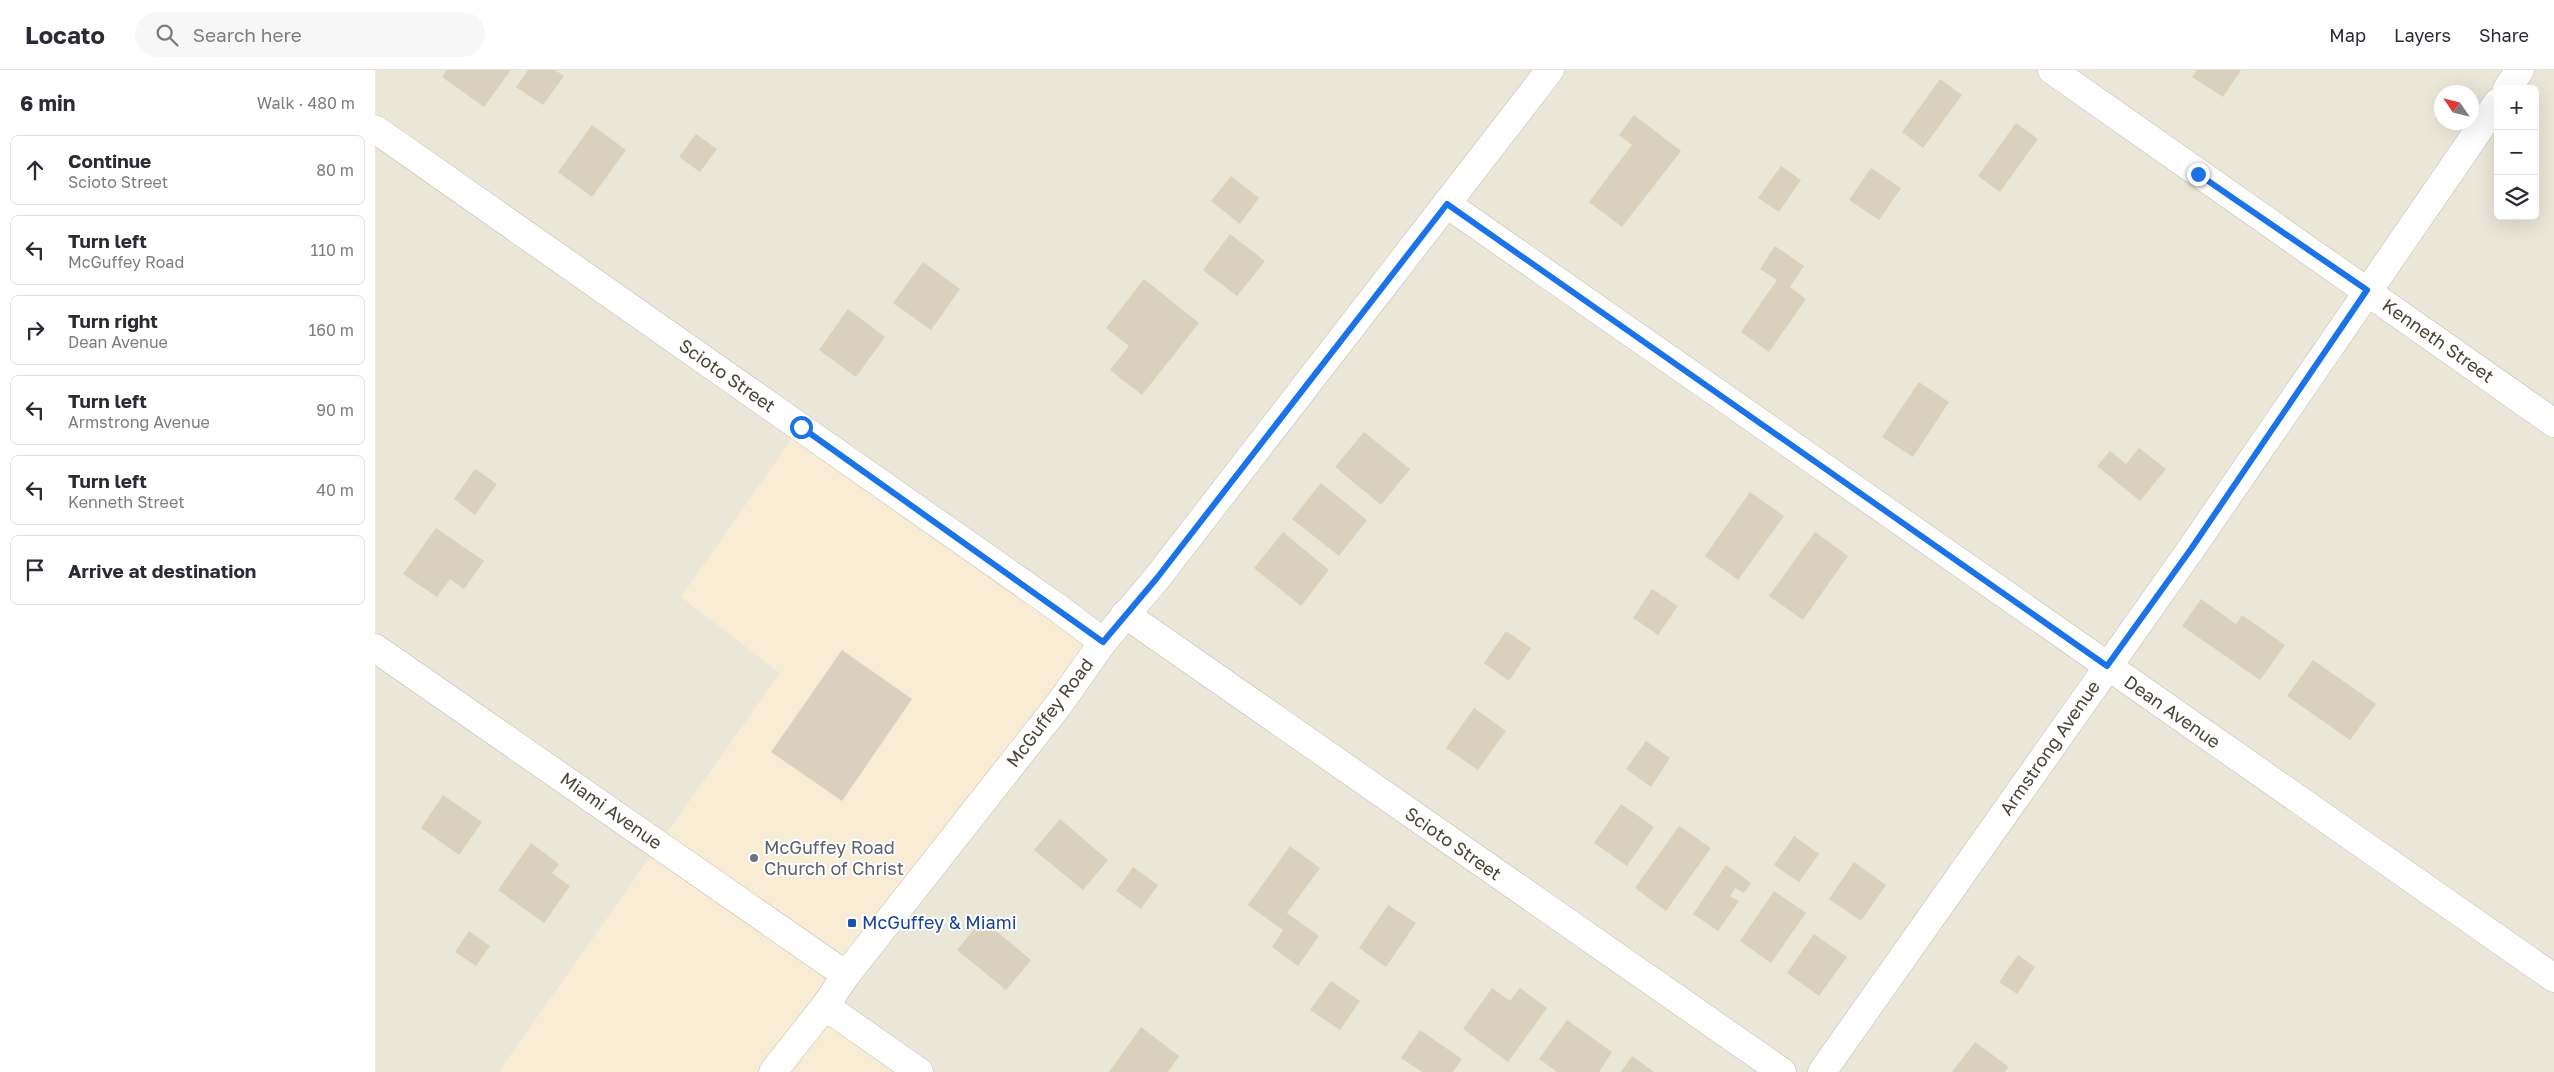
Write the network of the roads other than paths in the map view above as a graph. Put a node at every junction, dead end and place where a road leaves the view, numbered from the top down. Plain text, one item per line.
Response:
1 (1550, 70) edge
2 (2052, 70) edge
3 (2520, 70) edge
4 (2510, 85) edge
5 (2494, 108) edge
6 (375, 129) edge
7 (1447, 204) junction
8 (2367, 290) junction
9 (2554, 422) edge
10 (1125, 614) junction
11 (1103, 642) junction
12 (375, 648) edge
13 (2107, 666) junction
14 (846, 975) junction
15 (2554, 978) edge
16 (825, 1006) junction
17 (773, 1072) edge
18 (919, 1072) edge
19 (1782, 1072) edge
20 (1822, 1072) edge

1 - 7 street, McGuffey Road
2 - 8 street, Kenneth Street
3 - 4 street
5 - 8 street, Armstrong Avenue
6 - 11 street, Scioto Street
7 - 10 street, McGuffey Road
7 - 13 street, Dean Avenue
8 - 9 street, Kenneth Street
8 - 13 street, Armstrong Avenue
10 - 11 street, McGuffey Road
10 - 19 street, Scioto Street
11 - 14 street, McGuffey Road
12 - 14 street, Miami Avenue
13 - 15 street, Dean Avenue
13 - 20 street, Armstrong Avenue
14 - 16 street, McGuffey Road
16 - 17 street, McGuffey Road
16 - 18 street

